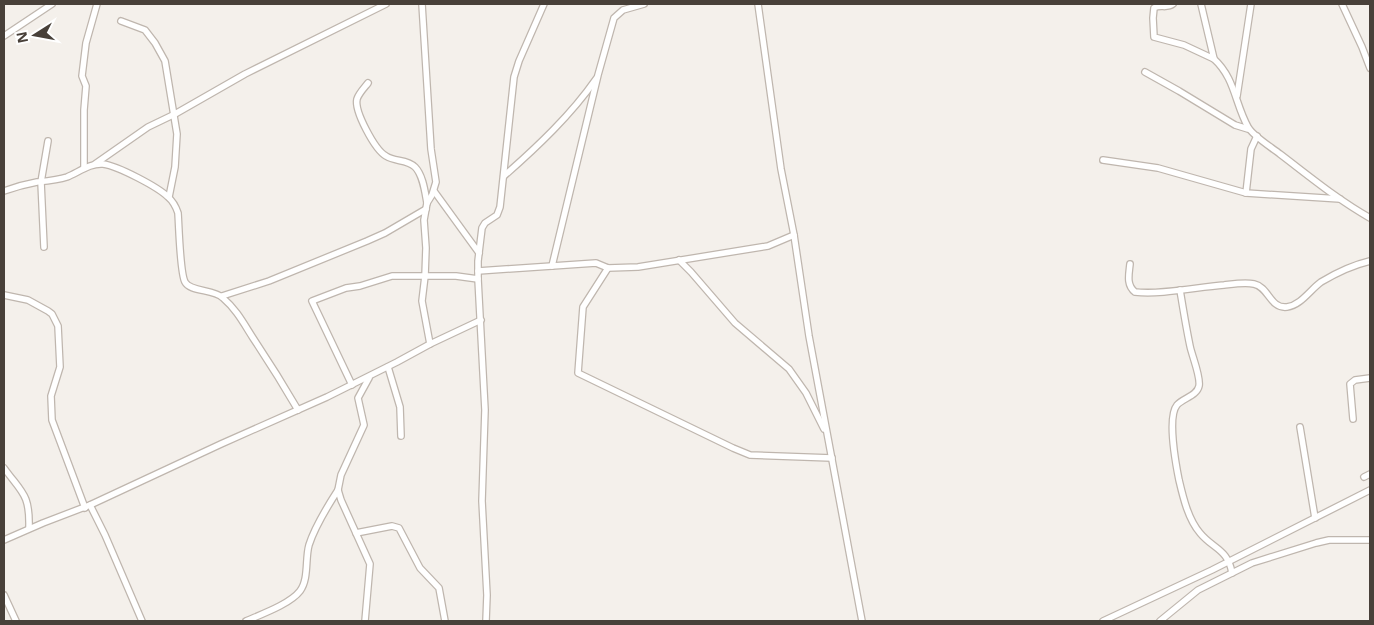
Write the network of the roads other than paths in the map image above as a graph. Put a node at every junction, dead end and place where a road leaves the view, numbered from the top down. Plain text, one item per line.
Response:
1 (52, 4) edge
2 (97, 4) edge
3 (386, 4) edge
4 (422, 4) edge
5 (544, 4) edge
6 (644, 4) edge
7 (757, 4) edge
8 (1173, 4) edge
9 (1201, 4) edge
10 (1252, 4) edge
11 (1342, 4) edge
12 (121, 21) dead end
13 (4, 36) edge
14 (1214, 59) junction
15 (1370, 68) edge
16 (1145, 72) dead end
17 (598, 75) junction
18 (368, 83) dead end
19 (1237, 96) junction
20 (175, 114) junction
21 (1248, 129) junction
22 (1258, 136) junction
23 (48, 141) dead end
24 (1102, 160) dead end
25 (93, 165) junction
26 (84, 168) junction
27 (504, 176) junction
28 (41, 182) junction
29 (4, 191) edge
30 (434, 191) junction
31 (1246, 193) junction
32 (169, 198) junction
33 (1340, 199) junction
34 (427, 206) junction
35 (1370, 218) edge
36 (794, 235) junction
37 (44, 247) dead end
38 (479, 253) junction
39 (679, 260) junction
40 (1370, 261) edge
41 (1130, 264) dead end
42 (552, 266) junction
43 (608, 268) junction
44 (478, 271) junction
45 (425, 276) junction
46 (478, 279) junction
47 (1180, 290) junction
48 (4, 295) edge
49 (222, 296) junction
50 (481, 320) junction
51 (430, 344) junction
52 (388, 367) junction
53 (370, 376) junction
54 (1370, 378) edge
55 (352, 385) junction
56 (298, 410) junction
57 (1353, 419) dead end
58 (1300, 427) dead end
59 (401, 436) dead end
60 (828, 437) junction
61 (832, 458) junction
62 (4, 468) edge
63 (338, 490) junction
64 (1370, 490) edge
65 (88, 507) junction
66 (1315, 518) junction
67 (29, 528) junction
68 (356, 533) junction
69 (4, 540) edge
70 (1370, 540) edge
71 (1229, 562) junction
72 (1232, 573) junction
73 (4, 595) edge
74 (16, 621) edge
75 (142, 621) edge
76 (249, 621) edge
77 (365, 621) edge
78 (445, 621) edge
79 (486, 621) edge
80 (862, 621) edge
81 (1104, 621) edge
82 (1160, 621) edge

1 - 13 street
2 - 26 street
3 - 20 street
4 - 30 street
5 - 27 street
6 - 17 street
7 - 36 street
8 - 14 street
9 - 14 street
10 - 19 street
11 - 15 street
12 - 20 street
14 - 19 street
16 - 21 street
17 - 27 street
17 - 42 street
18 - 34 street
19 - 21 street
20 - 25 street
20 - 32 street
21 - 22 street
22 - 31 street
22 - 33 street
23 - 28 street
24 - 31 street
25 - 26 street
25 - 32 street
26 - 28 street
27 - 38 street
28 - 29 street
28 - 37 street
30 - 34 street
30 - 38 street
31 - 33 street
32 - 49 street
33 - 35 street
34 - 45 street
34 - 49 street
36 - 39 street
36 - 60 street
38 - 44 street
39 - 43 street
39 - 60 street
40 - 47 street
41 - 47 street
42 - 43 street
42 - 44 street
43 - 61 street
44 - 46 street
45 - 46 street
45 - 51 street
45 - 55 street
46 - 50 street
47 - 71 street
48 - 65 street
49 - 56 street
50 - 51 street
50 - 79 street
51 - 52 street
52 - 53 street
52 - 59 street
53 - 55 street
53 - 63 street
54 - 57 street
55 - 56 street
56 - 65 street
58 - 66 street
60 - 61 street
61 - 80 street
62 - 67 street
63 - 68 street
63 - 76 street
64 - 66 street
65 - 67 street
65 - 75 street
66 - 71 street
67 - 69 street
68 - 77 street
68 - 78 street
70 - 72 street
71 - 72 street
71 - 81 street
72 - 82 street
73 - 74 street

